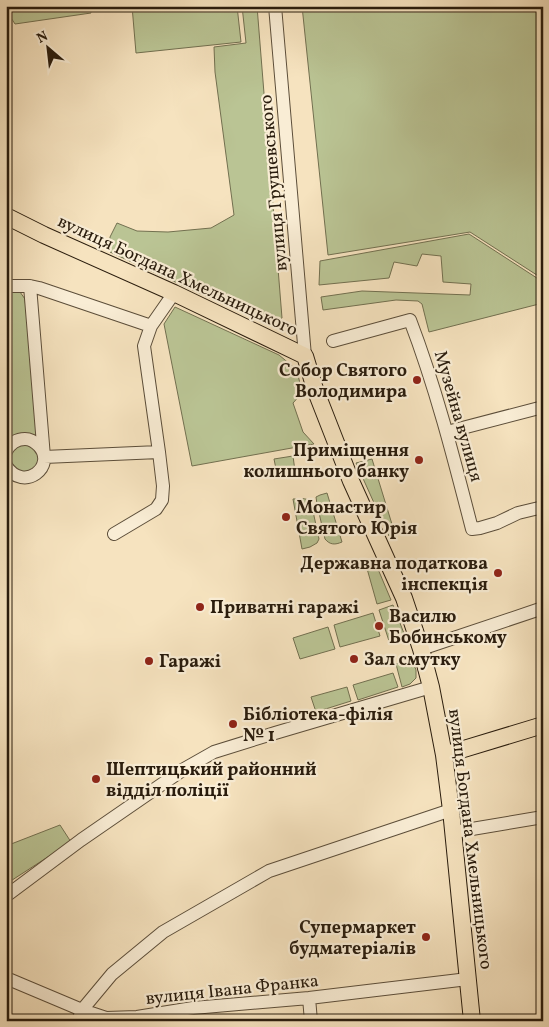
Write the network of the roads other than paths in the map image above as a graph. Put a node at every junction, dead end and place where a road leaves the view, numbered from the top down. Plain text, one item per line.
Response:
1 (275, 6) edge
2 (6, 216) edge
3 (30, 286) junction
4 (6, 288) edge
5 (174, 293) junction
6 (151, 326) junction
7 (332, 341) dead end
8 (305, 356) junction
9 (543, 407) edge
10 (447, 432) junction
11 (6, 451) edge
12 (159, 452) junction
13 (44, 457) junction
14 (6, 466) edge
15 (543, 508) edge
16 (114, 534) dead end
17 (543, 608) edge
18 (421, 649) junction
19 (431, 687) junction
20 (543, 725) edge
21 (444, 755) junction
22 (451, 810) junction
23 (543, 817) edge
24 (454, 832) junction
25 (6, 896) edge
26 (6, 978) edge
27 (468, 979) junction
28 (309, 998) junction
29 (80, 1015) edge
30 (193, 1015) edge
31 (311, 1021) edge
32 (472, 1021) edge

1 - 8 street, вулиця Грушевського
2 - 5 main road, вулиця Богдана Хмельницького
3 - 4 street
3 - 6 street
3 - 13 street
5 - 6 street
5 - 8 main road, вулиця Богдана Хмельницького
6 - 12 street
7 - 10 street, Музейна вулиця
8 - 18 main road, вулиця Богдана Хмельницького
9 - 10 street
10 - 15 street, Музейна вулиця
11 - 13 street
12 - 13 street
12 - 16 street
13 - 14 street
17 - 18 street
18 - 19 main road, вулиця Богдана Хмельницького
19 - 21 main road, вулиця Богдана Хмельницького
19 - 25 street
20 - 21 main road
21 - 22 main road, вулиця Богдана Хмельницького
22 - 24 main road, вулиця Богдана Хмельницького
22 - 29 street
23 - 24 street
24 - 27 main road, вулиця Богдана Хмельницького
26 - 29 street, вулиця Івана Франка
27 - 28 street, вулиця Івана Франка
27 - 32 main road, вулиця Богдана Хмельницького
28 - 30 street, вулиця Івана Франка
28 - 31 street
29 - 30 street, вулиця Івана Франка

